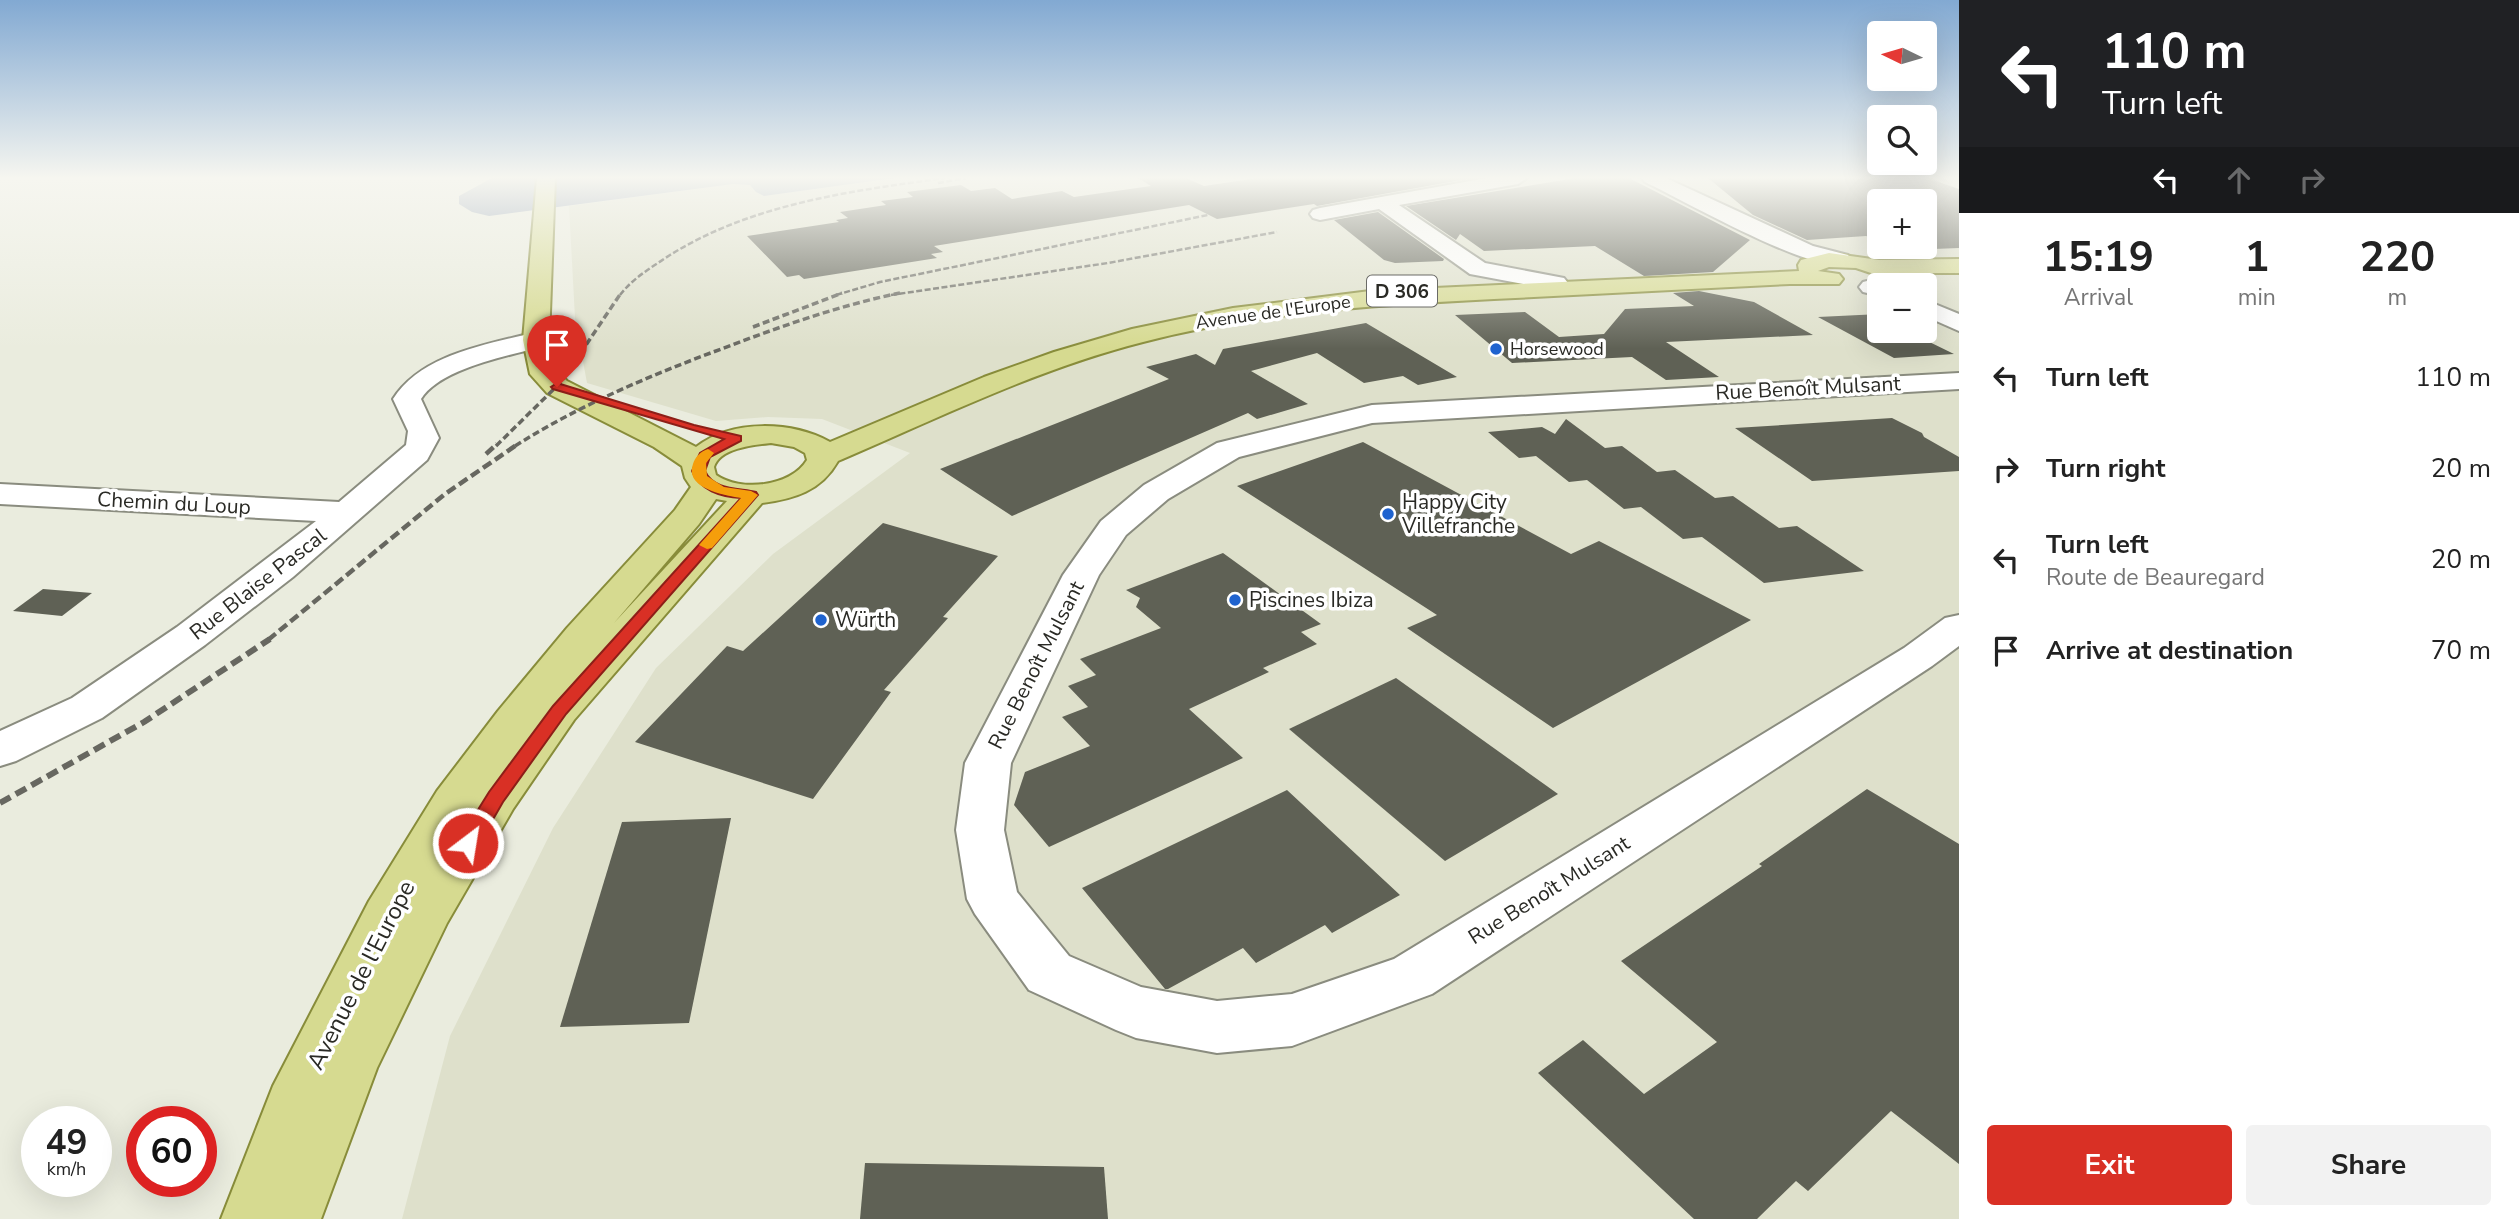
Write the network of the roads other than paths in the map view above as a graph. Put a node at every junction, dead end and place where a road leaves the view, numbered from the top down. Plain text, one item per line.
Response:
1 (542, 235) edge
2 (1429, 235) edge
3 (1762, 235) edge
4 (1819, 264) junction
5 (1959, 266) edge
6 (1959, 272) edge
7 (1928, 273) edge
8 (1937, 275) edge
9 (1867, 278) edge
10 (1556, 283) junction
11 (1937, 313) edge
12 (1959, 323) edge
13 (538, 351) junction
14 (1959, 380) edge
15 (571, 393) junction
16 (737, 438) junction
17 (813, 447) junction
18 (720, 481) junction
19 (0, 494) edge
20 (348, 513) junction
21 (1959, 627) edge
22 (0, 750) edge
23 (254, 1219) edge
24 (288, 1219) edge

1 - 13 main road
2 - 10 street
3 - 4 street
4 - 9 main road
4 - 10 main road, Avenue de l'Europe / D 306
4 - 17 main road, Avenue de l'Europe / D 306
5 - 7 main road
6 - 8 main road
10 - 17 main road, Avenue de l'Europe / D 306
11 - 12 street
13 - 15 main road
13 - 20 street, Rue Blaise Pascal
14 - 21 street, Rue Benoît Mulsant
15 - 16 main road
15 - 18 main road
16 - 17 main road
16 - 18 main road
17 - 18 main road
18 - 23 main road, Avenue de l'Europe
18 - 24 main road, Avenue de l'Europe
19 - 20 street, Chemin du Loup
20 - 22 street, Rue Blaise Pascal

